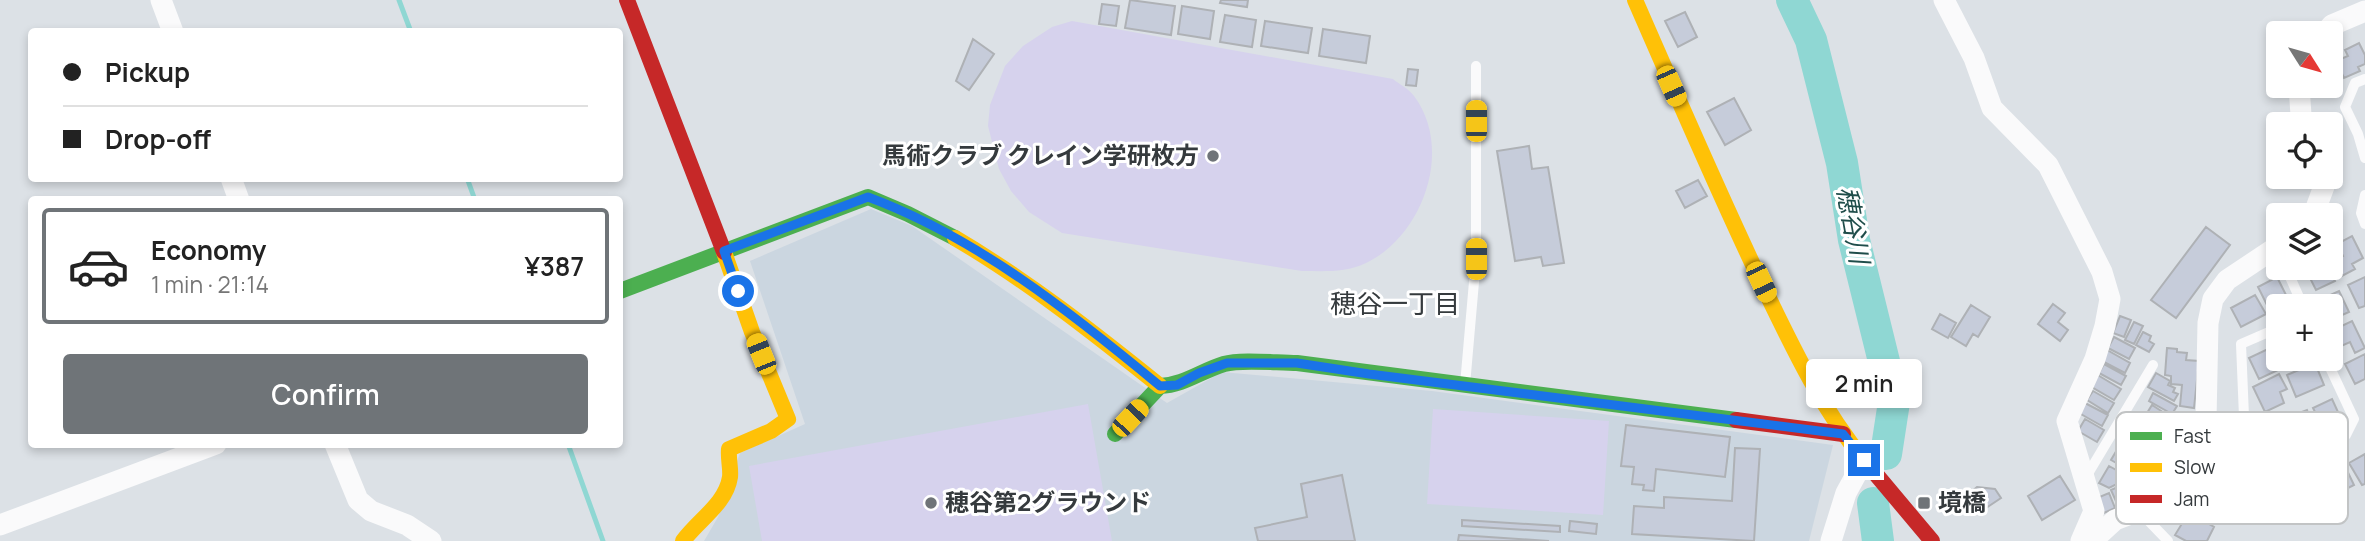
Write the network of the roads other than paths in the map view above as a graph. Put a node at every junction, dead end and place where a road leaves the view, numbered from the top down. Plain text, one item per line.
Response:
1 (161, 0) edge
2 (627, 0) edge
3 (1635, 0) edge
4 (1944, 0) edge
5 (2365, 11) edge
6 (2341, 21) edge
7 (172, 28) edge
8 (1476, 66) dead end
9 (2365, 79) edge
10 (2365, 158) edge
11 (2365, 195) edge
12 (2365, 224) edge
13 (724, 251) junction
14 (2266, 256) edge
15 (623, 290) edge
16 (2266, 333) edge
17 (2153, 365) dead end
18 (2332, 371) edge
19 (1465, 385) junction
20 (1160, 386) junction
21 (2125, 412) edge
22 (2206, 412) edge
23 (2244, 412) edge
24 (2116, 427) edge
25 (2348, 431) edge
26 (1115, 434) dead end
27 (1843, 434) junction
28 (205, 448) edge
29 (337, 448) edge
30 (1864, 460) junction
31 (2084, 480) junction
32 (2116, 520) edge
33 (2152, 524) edge
34 (0, 525) edge
35 (431, 541) edge
36 (683, 541) edge
37 (1831, 541) edge
38 (1932, 541) edge
39 (2081, 541) edge
40 (2092, 541) edge
41 (2168, 541) edge

1 - 7 street
2 - 13 street
3 - 27 street
4 - 31 street
5 - 6 street
8 - 19 lane
9 - 10 lane
11 - 12 lane
13 - 15 street
13 - 20 street
13 - 36 street
14 - 22 street
16 - 23 lane
17 - 21 lane
18 - 25 lane
19 - 20 street
19 - 27 street
20 - 26 street
24 - 31 lane
27 - 30 street
28 - 34 street
29 - 35 street
30 - 37 street
30 - 38 street
31 - 39 street
32 - 40 street
33 - 41 lane

